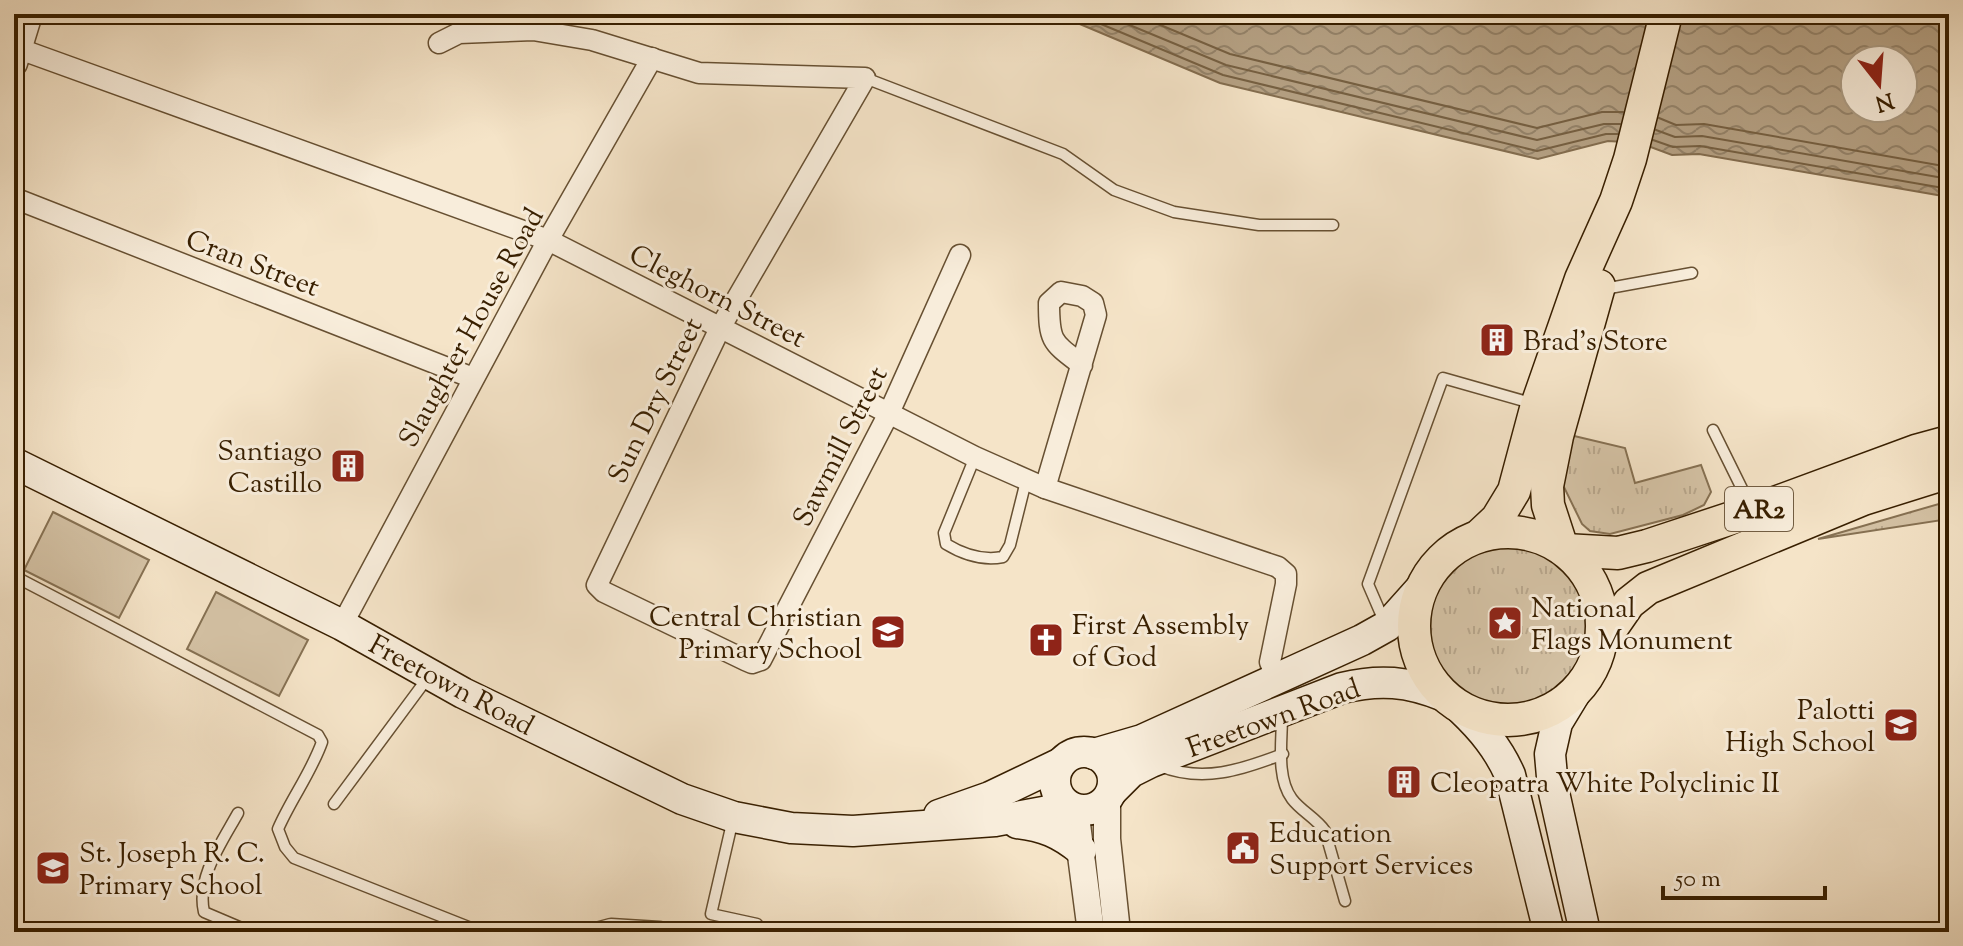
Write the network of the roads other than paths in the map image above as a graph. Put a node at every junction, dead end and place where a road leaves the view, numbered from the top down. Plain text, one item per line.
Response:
1 (29, 14) edge
2 (1666, 14) edge
3 (439, 43) dead end
4 (16, 53) edge
5 (652, 58) junction
6 (865, 78) junction
7 (14, 198) edge
8 (1616, 201) junction
9 (1333, 225) dead end
10 (548, 240) junction
11 (960, 255) dead end
12 (1692, 273) dead end
13 (1598, 290) junction
14 (720, 328) junction
15 (1082, 365) dead end
16 (473, 378) junction
17 (1537, 405) junction
18 (889, 413) junction
19 (1713, 430) dead end
20 (1949, 442) edge
21 (975, 457) junction
22 (14, 463) edge
23 (1949, 472) edge
24 (1036, 484) junction
25 (1753, 511) junction
26 (1479, 536) junction
27 (1563, 549) junction
28 (14, 576) edge
29 (1421, 588) junction
30 (342, 625) junction
31 (1387, 626) junction
32 (1602, 642) junction
33 (761, 660) joint
34 (430, 675) junction
35 (1277, 679) junction
36 (1574, 695) junction
37 (1452, 702) junction
38 (1282, 710) junction
39 (1094, 754) junction
40 (1283, 754) junction
41 (1151, 762) junction
42 (1059, 764) junction
43 (1110, 795) junction
44 (334, 804) dead end
45 (1073, 808) junction
46 (238, 813) dead end
47 (734, 817) junction
48 (995, 821) junction
49 (911, 825) junction
50 (1081, 850) junction
51 (1345, 901) dead end
52 (251, 932) edge
53 (481, 932) edge
54 (600, 932) edge
55 (659, 932) edge
56 (755, 932) edge
57 (1091, 932) edge
58 (1117, 932) edge
59 (1549, 932) edge
60 (1585, 932) edge

1 - 4 street
2 - 8 main road
3 - 5 street
4 - 10 street, Cleghorn Street
5 - 6 street
5 - 10 street, Slaughter House Road
6 - 9 lane
6 - 14 street, Sun Dry Street
7 - 16 street, Cran Street
8 - 13 main road
8 - 17 main road
10 - 14 street, Cleghorn Street
10 - 16 street, Slaughter House Road
11 - 18 street, Sawmill Street
12 - 13 lane
13 - 27 main road
14 - 18 street, Cleghorn Street
14 - 33 street, Sun Dry Street
15 - 24 street
16 - 30 street, Slaughter House Road
17 - 26 main road
17 - 31 lane
18 - 21 street, Cleghorn Street
18 - 33 street, Sawmill Street
19 - 25 lane
20 - 25 main road, AR2
21 - 24 street, Cleghorn Street
21 - 24 lane
22 - 30 main road, Freetown Road
23 - 32 main road, AR2
24 - 35 street, Cleghorn Street
25 - 27 main road, AR2
26 - 27 main road
26 - 29 main road
27 - 32 main road
28 - 53 lane
29 - 31 main road
29 - 37 main road
30 - 34 main road, Freetown Road
31 - 35 main road, Freetown Road
32 - 36 main road
34 - 44 lane
34 - 47 main road, Freetown Road
35 - 39 main road, Freetown Road
36 - 37 main road
36 - 60 main road
37 - 38 main road, Freetown Road
37 - 59 main road
38 - 40 lane
38 - 41 main road, Freetown Road
39 - 42 main road
39 - 43 main road
40 - 41 lane
40 - 51 lane
41 - 43 main road, Freetown Road
42 - 45 main road
42 - 49 main road, Freetown Road
43 - 45 main road
43 - 58 street
45 - 48 main road, Freetown Road
45 - 50 street
46 - 52 lane
47 - 49 main road, Freetown Road
47 - 56 lane
48 - 49 main road, Freetown Road
48 - 50 main road
50 - 57 street
54 - 55 street

